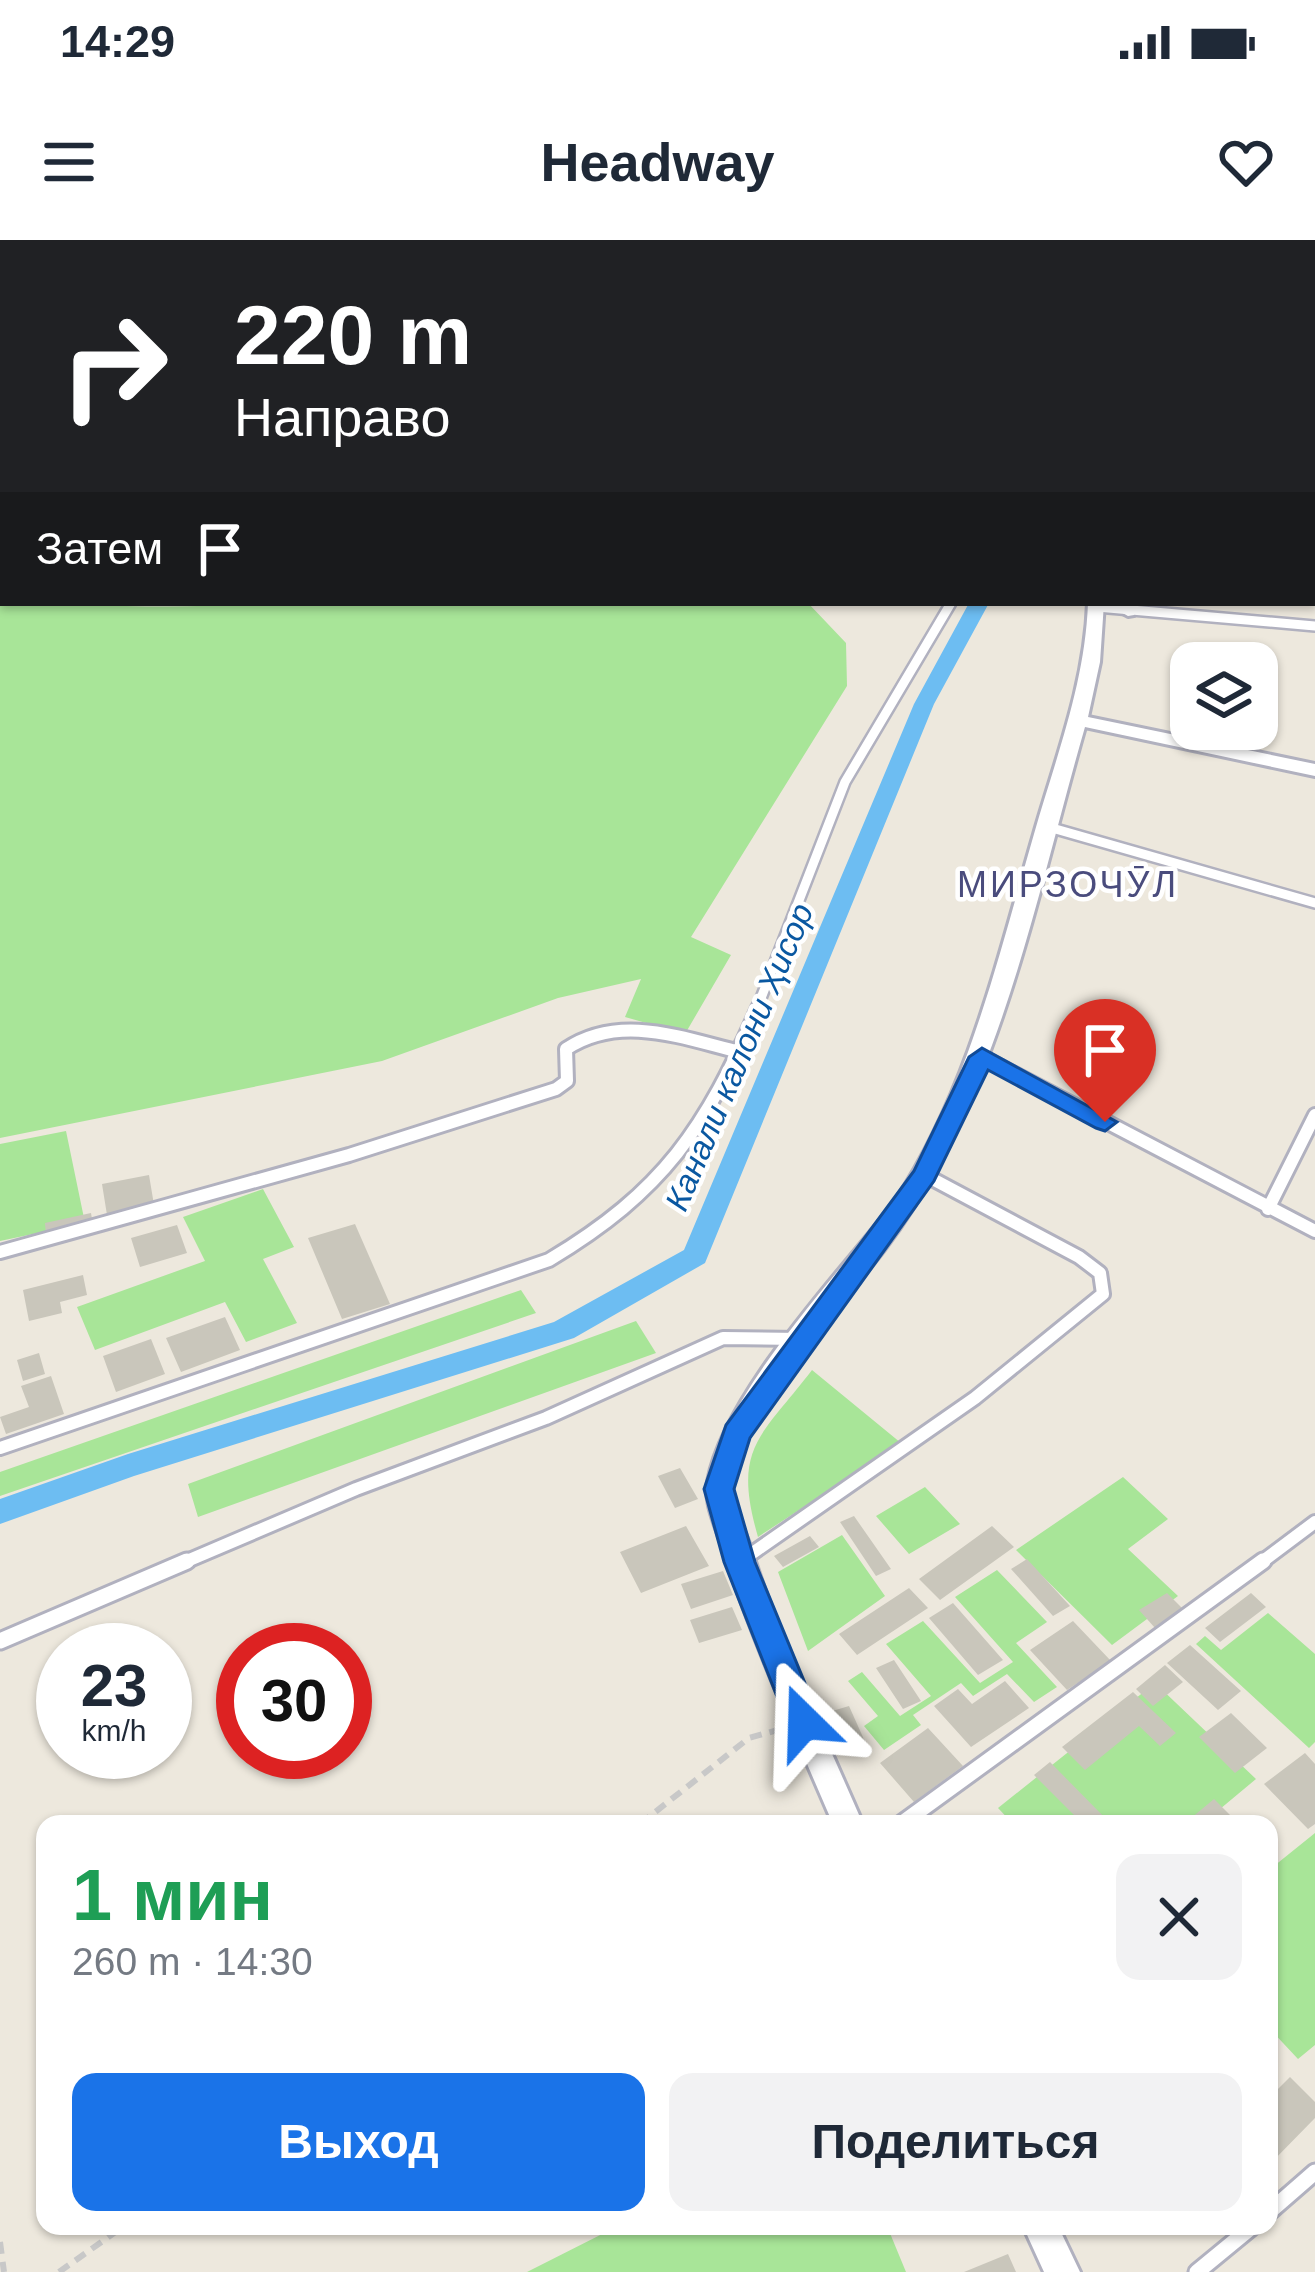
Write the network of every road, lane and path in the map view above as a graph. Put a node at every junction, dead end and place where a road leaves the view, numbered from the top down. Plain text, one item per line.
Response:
1 (949, 606) edge
2 (1097, 606) edge
3 (1130, 607) edge
4 (1315, 626) edge
5 (1081, 721) junction
6 (1315, 770) edge
7 (1046, 826) junction
8 (1315, 903) edge
9 (740, 1052) junction
10 (982, 1057) junction
11 (1315, 1115) edge
12 (925, 1175) junction
13 (1268, 1209) junction
14 (1315, 1231) edge
15 (0, 1252) edge
16 (801, 1339) junction
17 (0, 1448) edge
18 (1315, 1522) edge
19 (740, 1562) junction
20 (0, 1641) edge
21 (804, 1722) junction
22 (651, 1815) edge
23 (844, 1815) edge
24 (914, 1815) edge
25 (1315, 2172) edge
26 (1278, 2204) edge
27 (111, 2235) edge
28 (1044, 2235) edge
29 (1242, 2235) edge
30 (0, 2242) edge
31 (4, 2272) edge
32 (59, 2272) edge
33 (1062, 2272) edge
34 (1197, 2272) edge

1 - 9 lane
2 - 5 street
3 - 4 lane
5 - 6 street
5 - 7 street
7 - 8 lane
7 - 10 street
9 - 15 lane
9 - 17 lane
10 - 12 street
10 - 13 lane
11 - 13 lane
12 - 16 street
12 - 19 lane
13 - 14 lane
16 - 19 street
16 - 20 lane
18 - 24 lane
19 - 21 street
21 - 22 path
21 - 23 street
25 - 26 lane
27 - 32 path
28 - 33 street
29 - 34 lane
30 - 31 path

